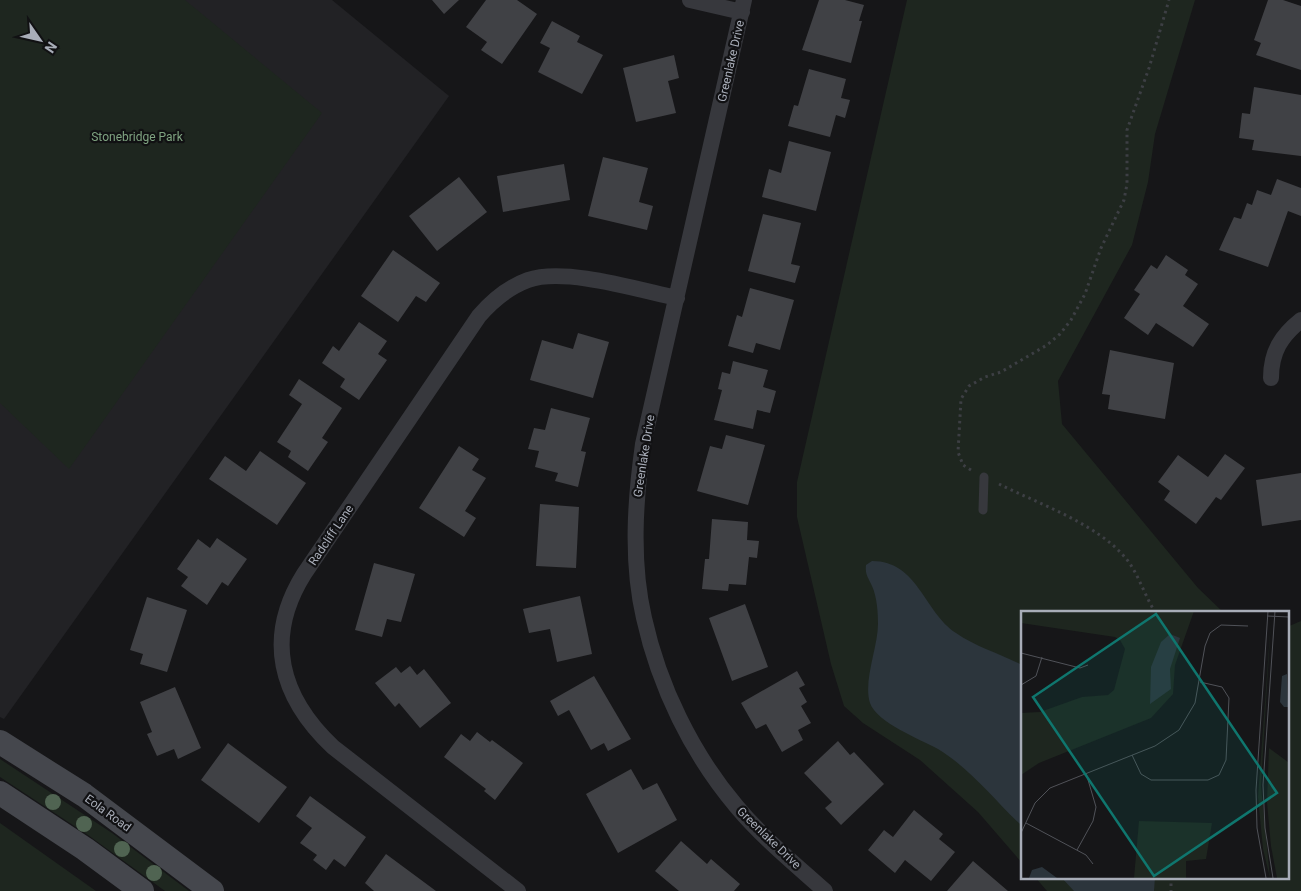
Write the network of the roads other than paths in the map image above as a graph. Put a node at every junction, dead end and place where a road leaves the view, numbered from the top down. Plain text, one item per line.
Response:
1 (690, 0) edge
2 (743, 6) edge
3 (677, 298) junction
4 (1301, 320) edge
5 (1271, 378) dead end
6 (984, 477) road end
7 (983, 510) dead end
8 (0, 742) edge
9 (0, 793) edge
10 (815, 888) edge
11 (142, 891) edge
12 (212, 891) edge
13 (518, 891) edge

1 - 2 street
2 - 3 street, Greenlake Drive
3 - 10 street, Greenlake Drive
3 - 13 street, Radcliff Lane
4 - 5 street
6 - 7 lane
8 - 12 main road, Eola Road
9 - 11 main road

